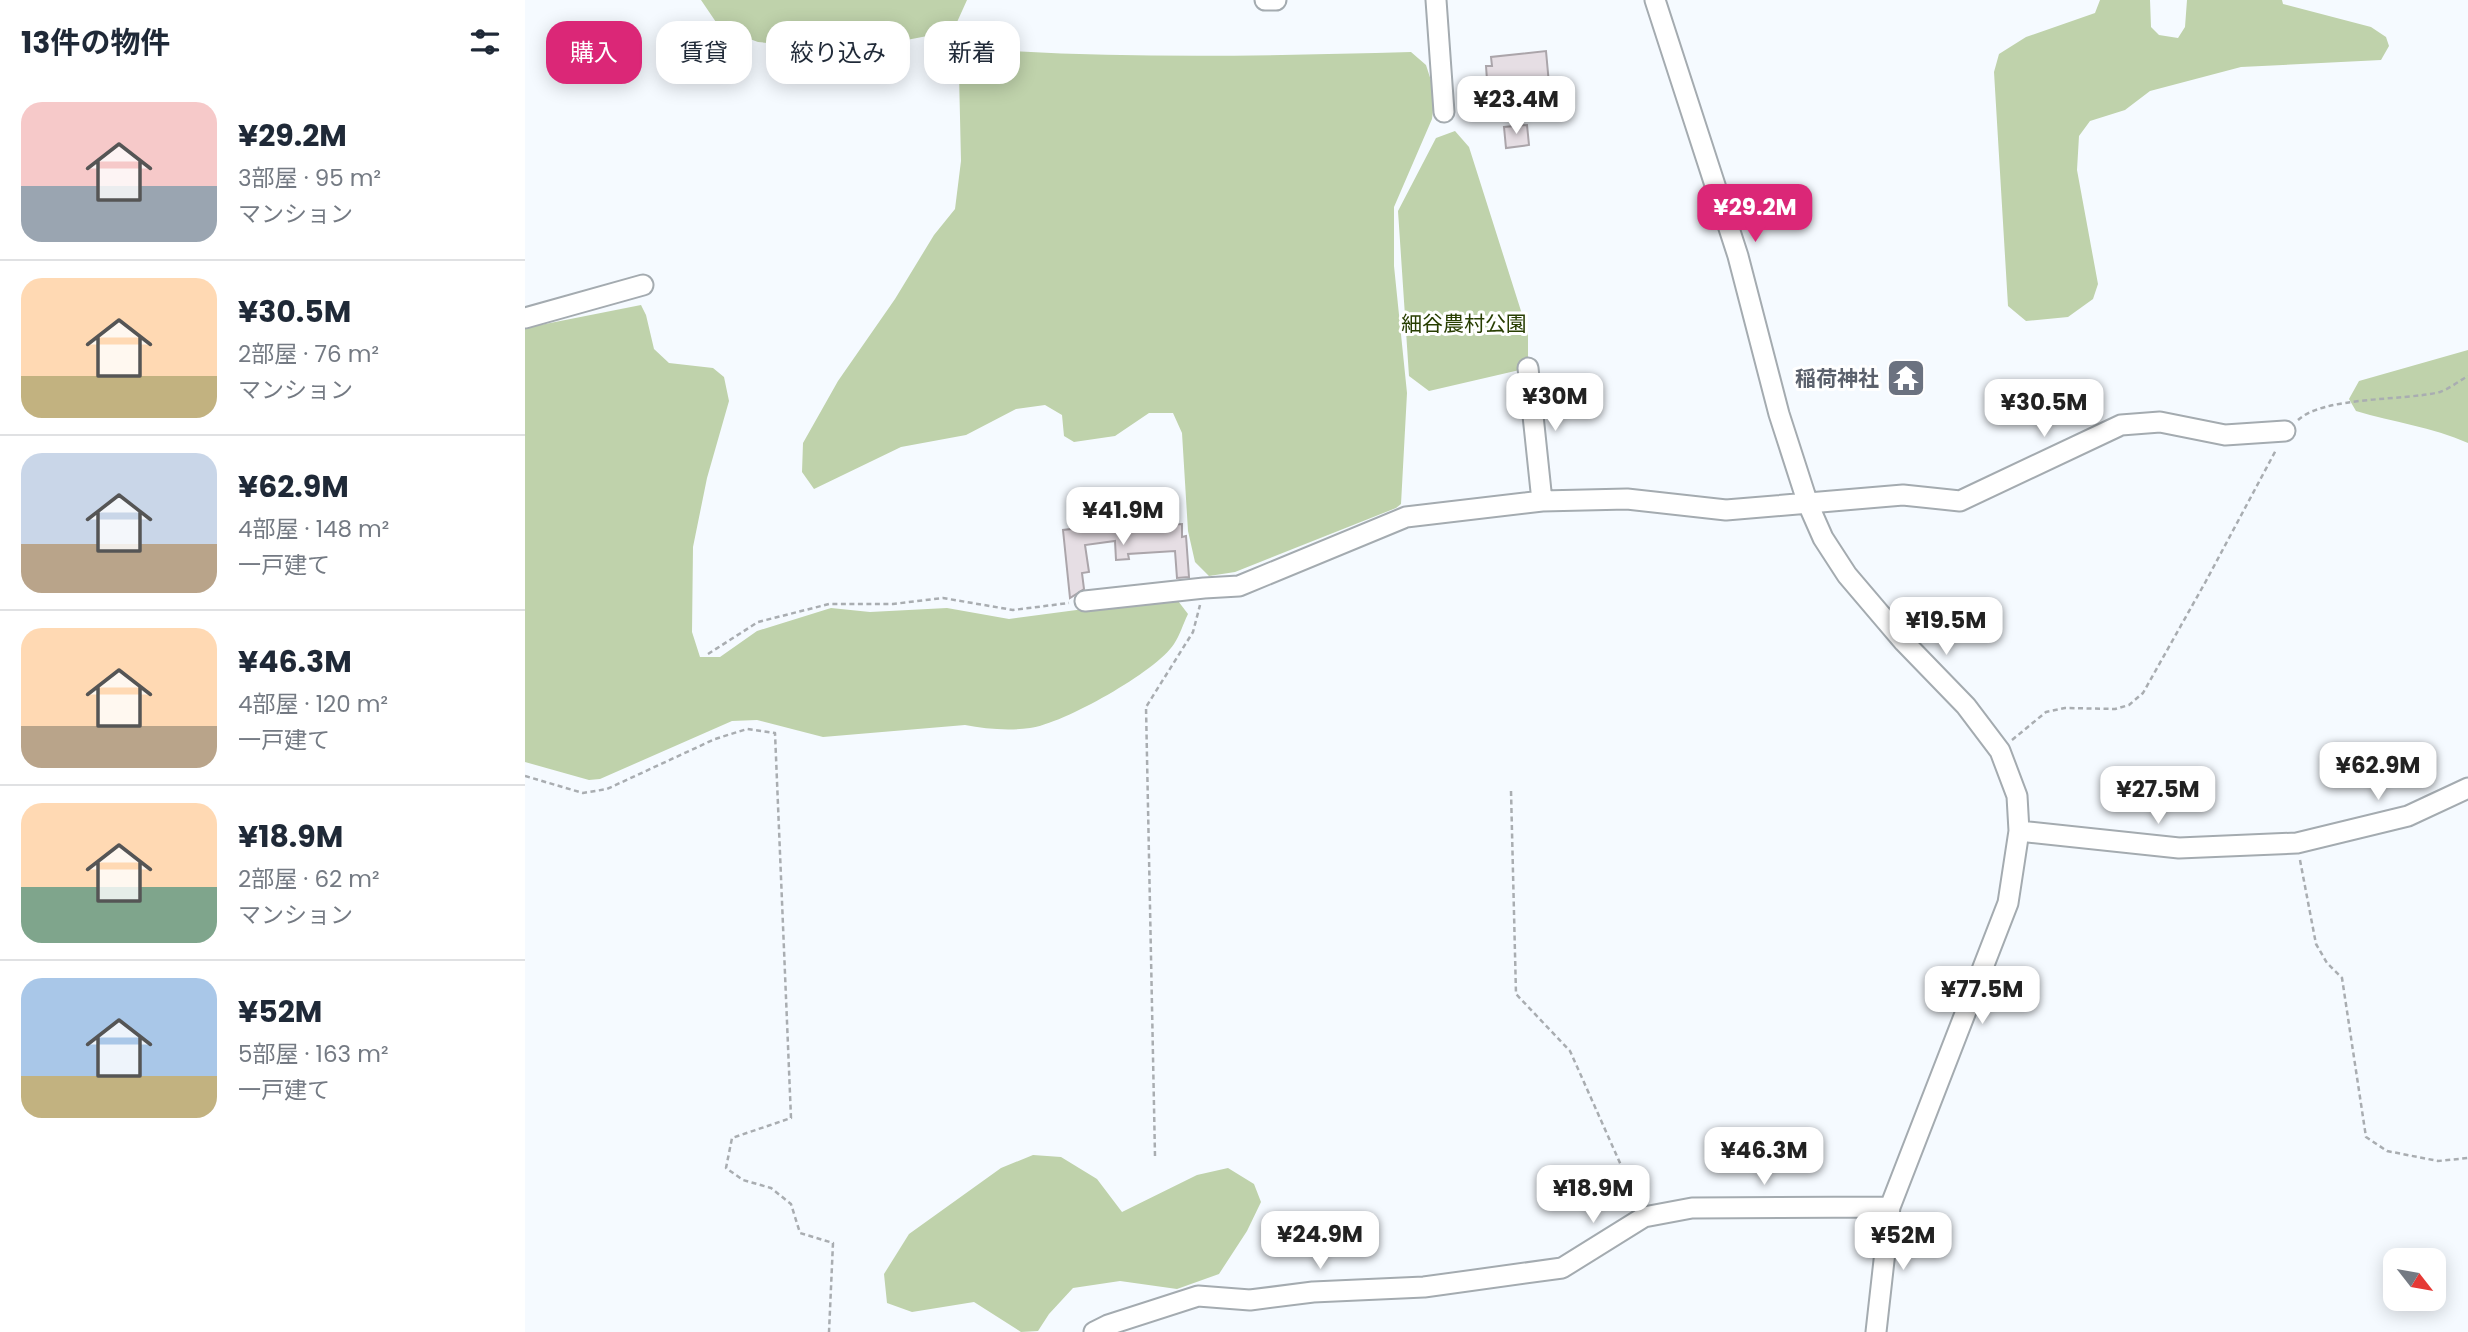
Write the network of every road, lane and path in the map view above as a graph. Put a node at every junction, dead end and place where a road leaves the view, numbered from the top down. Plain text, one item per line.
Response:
1 (1265, 0) edge
2 (1276, 0) edge
3 (1436, 0) edge
4 (1655, 0) edge
5 (1444, 112) dead end
6 (643, 285) dead end
7 (525, 318) edge
8 (1528, 369) dead end
9 (2468, 376) edge
10 (2285, 431) junction
11 (1542, 501) junction
12 (1808, 504) junction
13 (1204, 588) junction
14 (1085, 601) joint
15 (708, 654) dead end
16 (2000, 751) junction
17 (525, 776) edge
18 (2468, 788) edge
19 (1511, 791) dead end
20 (2019, 831) junction
21 (2297, 843) junction
22 (1155, 1156) dead end
23 (2468, 1158) edge
24 (1890, 1207) junction
25 (1644, 1217) junction
26 (829, 1332) edge
27 (1094, 1332) edge
28 (1876, 1332) edge

1 - 2 street
3 - 5 street
4 - 12 street
6 - 7 street
8 - 11 street
9 - 10 path
10 - 12 street
10 - 16 path
11 - 12 street
11 - 13 street
12 - 16 street
13 - 14 street
13 - 22 path
14 - 15 path
16 - 20 street
17 - 26 path
18 - 21 street
19 - 25 path
20 - 21 street
20 - 24 street
21 - 23 path
24 - 25 street
24 - 28 street
25 - 27 street

